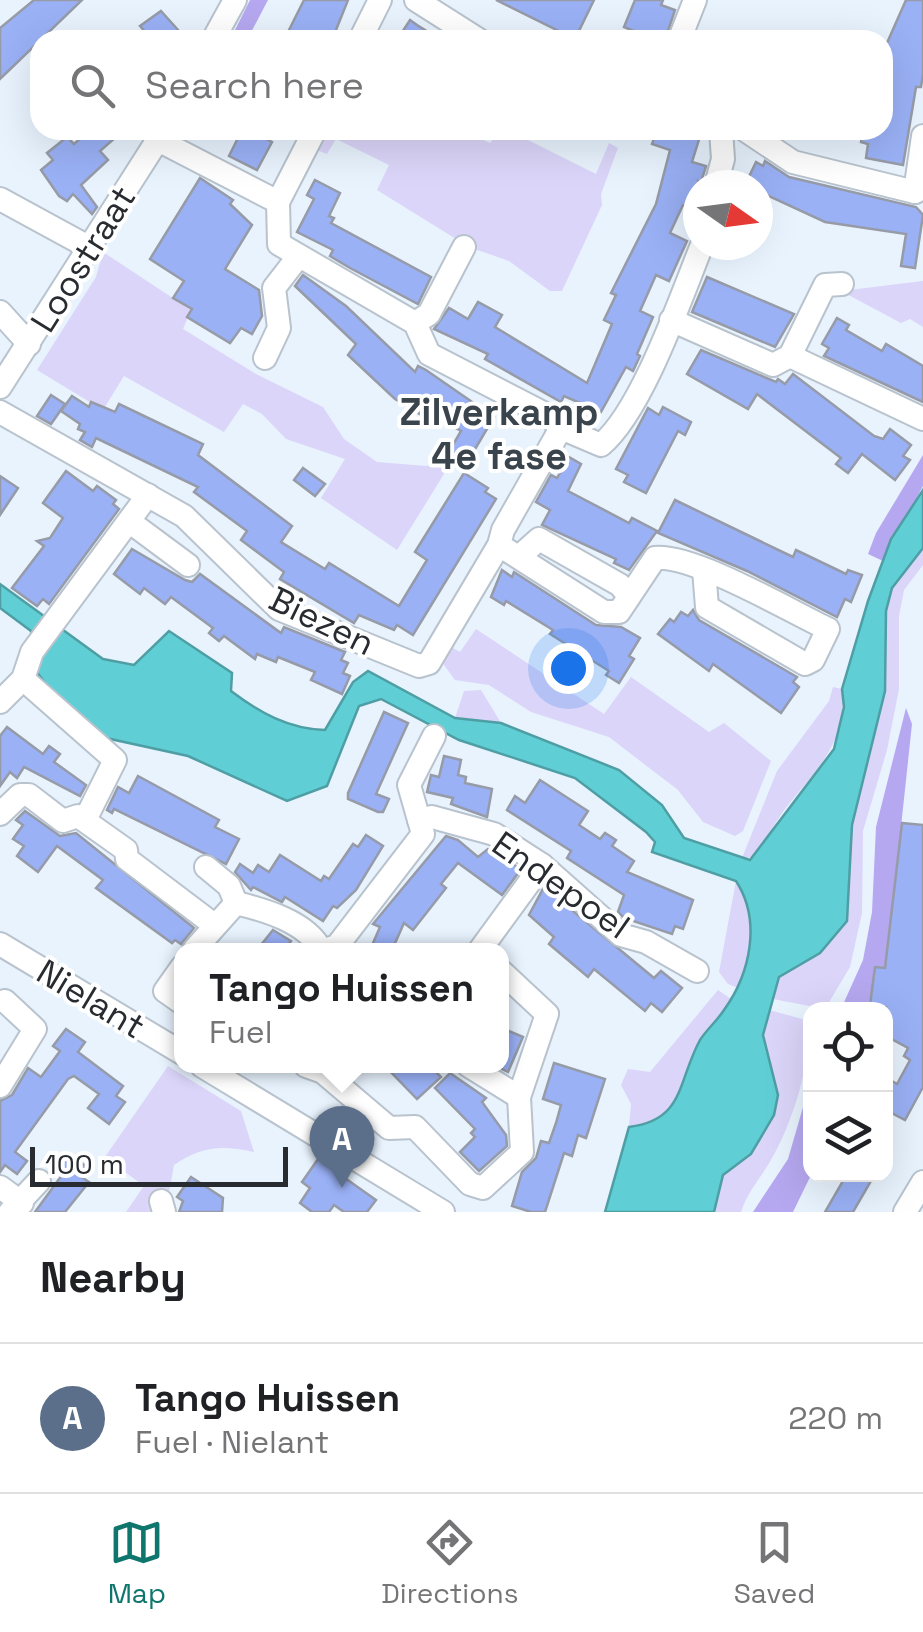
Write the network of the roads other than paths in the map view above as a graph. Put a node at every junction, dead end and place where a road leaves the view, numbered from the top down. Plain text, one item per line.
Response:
1 (235, 0) edge
2 (380, 0) edge
3 (416, 0) edge
4 (695, 0) edge
5 (219, 30) edge
6 (365, 30) edge
7 (463, 30) edge
8 (683, 30) edge
9 (923, 136) edge
10 (158, 140) edge
11 (170, 140) edge
12 (309, 140) edge
13 (722, 140) edge
14 (761, 140) edge
15 (720, 170) edge
16 (919, 190) edge
17 (0, 199) edge
18 (278, 202) junction
19 (464, 247) dead end
20 (90, 248) junction
21 (298, 257) junction
22 (696, 260) edge
23 (842, 284) dead end
24 (0, 312) edge
25 (671, 320) junction
26 (414, 324) junction
27 (29, 344) junction
28 (790, 356) junction
29 (266, 358) dead end
30 (0, 388) edge
31 (0, 412) edge
32 (923, 419) edge
33 (561, 428) junction
34 (148, 494) junction
35 (130, 522) junction
36 (510, 551) junction
37 (188, 565) dead end
38 (704, 570) junction
39 (23, 679) junction
40 (0, 702) edge
41 (434, 736) dead end
42 (0, 814) edge
43 (85, 820) junction
44 (419, 820) junction
45 (542, 865) junction
46 (206, 867) dead end
47 (236, 904) junction
48 (213, 924) junction
49 (199, 943) edge
50 (318, 943) edge
51 (339, 943) edge
52 (485, 943) edge
53 (0, 944) edge
54 (697, 971) dead end
55 (174, 978) edge
56 (509, 979) edge
57 (174, 997) edge
58 (4, 1001) dead end
59 (174, 1049) edge
60 (324, 1073) edge
61 (481, 1073) edge
62 (236, 1074) edge
63 (0, 1086) edge
64 (519, 1097) junction
65 (39, 1180) dead end
66 (923, 1182) edge
67 (0, 1186) edge
68 (16, 1207) edge
69 (444, 1212) edge
70 (904, 1212) edge

1 - 5 street
2 - 6 street
3 - 7 street
4 - 8 street
9 - 16 street
10 - 20 street, Loostraat
11 - 18 street
12 - 18 street
13 - 15 street
14 - 16 street
17 - 20 street
18 - 21 street
19 - 26 street
20 - 27 street, Loostraat
21 - 26 street
21 - 29 street
22 - 25 street
23 - 28 street
24 - 27 street
25 - 28 street
25 - 33 street
26 - 33 street
27 - 30 street, Loostraat
28 - 32 street
31 - 34 street, Biezen
33 - 36 street, Biezen
34 - 35 street
34 - 36 street, Biezen
35 - 37 street
35 - 39 street
36 - 38 street
38 - 38 street
39 - 40 street
39 - 43 street
41 - 44 street
42 - 43 street
43 - 48 street
44 - 45 street, Endepoel
44 - 51 street
45 - 52 street
45 - 54 street, Endepoel
46 - 47 street
47 - 48 street
47 - 50 street
48 - 49 street
53 - 59 street, Nielant
55 - 57 street
56 - 64 street
58 - 63 street
60 - 64 street
61 - 64 street
62 - 69 street
65 - 68 street
66 - 70 street
67 - 68 street

